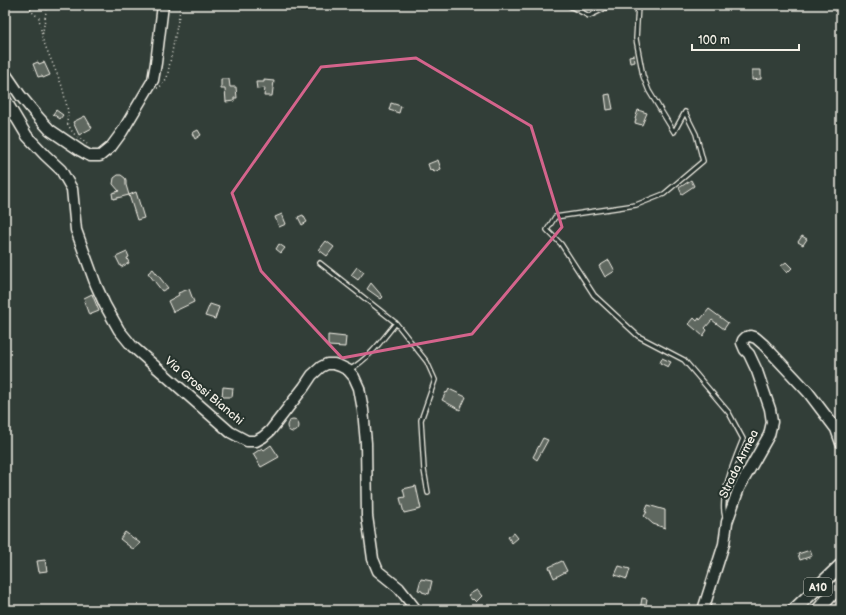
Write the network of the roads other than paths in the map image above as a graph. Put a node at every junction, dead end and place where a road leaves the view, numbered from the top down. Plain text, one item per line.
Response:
1 (163, 5) edge
2 (568, 5) edge
3 (612, 5) edge
4 (638, 5) edge
5 (5, 74) edge
6 (5, 99) edge
7 (320, 263) dead end
8 (396, 323) junction
9 (348, 370) junction
10 (841, 443) edge
11 (428, 493) dead end
12 (727, 522) junction
13 (841, 564) edge
14 (841, 584) edge
15 (415, 610) edge
16 (703, 610) edge
17 (794, 610) edge
18 (818, 610) edge

1 - 5 main road
2 - 3 lane
4 - 12 lane
6 - 9 main road, Via Grossi Bianchi
7 - 8 lane
8 - 9 lane
8 - 11 lane
9 - 15 main road
10 - 12 main road, Strada Armea
12 - 16 main road, Strada Armea
13 - 17 highway, A10
14 - 18 highway, A10

